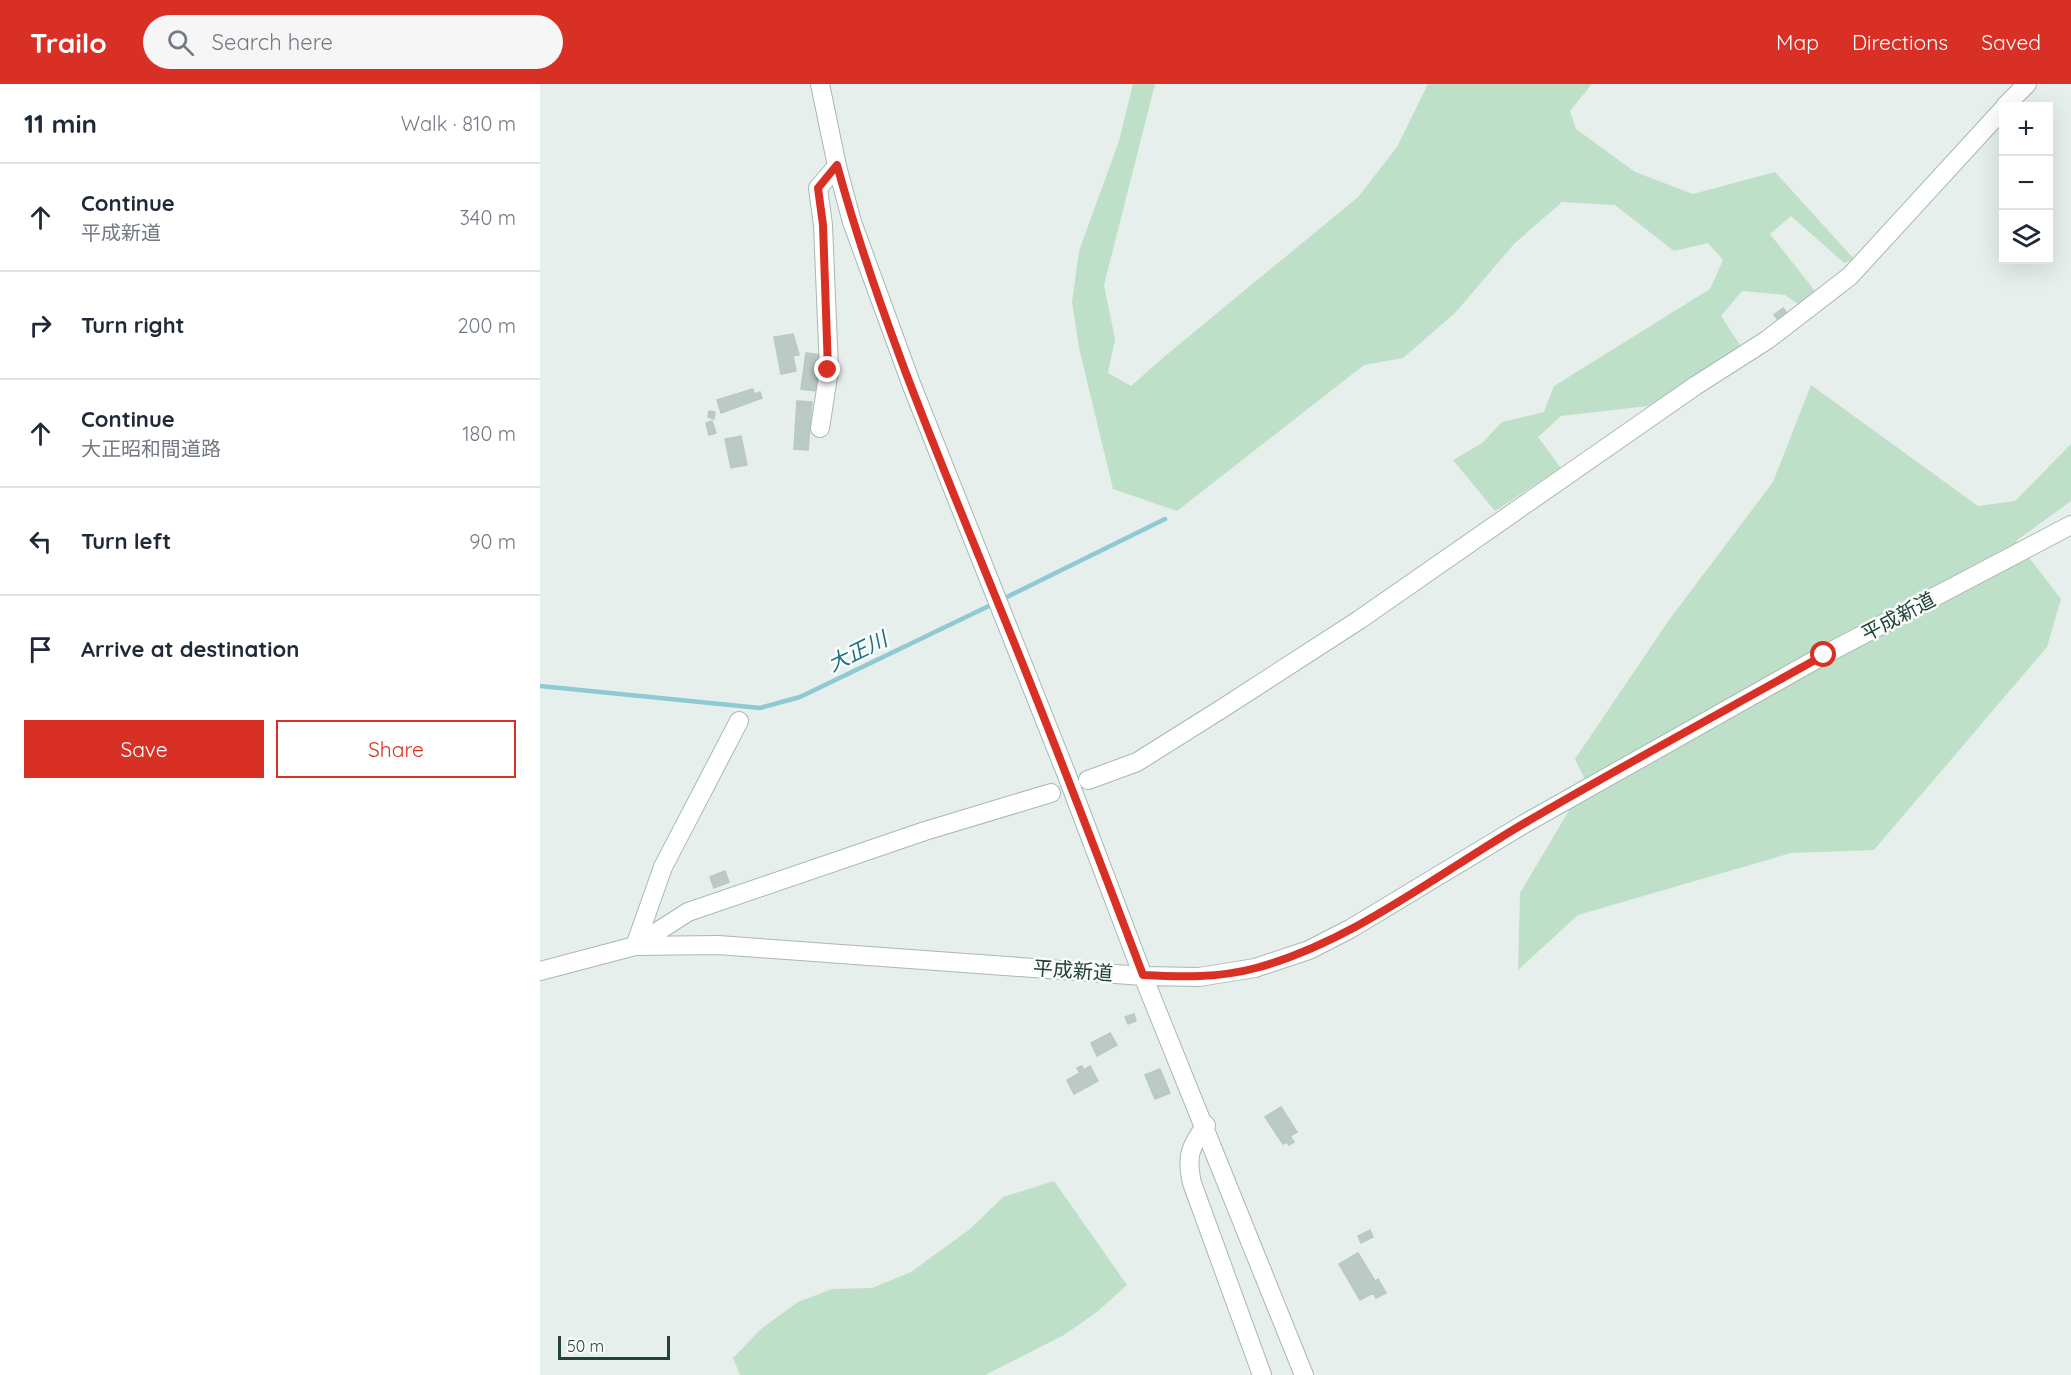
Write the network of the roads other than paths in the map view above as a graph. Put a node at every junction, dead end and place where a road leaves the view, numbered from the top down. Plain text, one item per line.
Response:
1 (820, 84) edge
2 (2027, 84) edge
3 (2009, 102) edge
4 (1999, 112) edge
5 (837, 165) junction
6 (820, 428) dead end
7 (2071, 525) edge
8 (739, 721) dead end
9 (1088, 780) dead end
10 (1051, 793) dead end
11 (635, 946) junction
12 (540, 971) edge
13 (1143, 975) junction
14 (1206, 1125) junction
15 (1262, 1375) edge
16 (1304, 1375) edge

1 - 5 street
2 - 3 street
4 - 9 street
5 - 6 street
5 - 13 street
7 - 13 street, 平成新道
8 - 11 street
10 - 11 street
11 - 12 street, 平成新道
11 - 13 street, 平成新道
13 - 14 street
14 - 15 street
14 - 16 street

